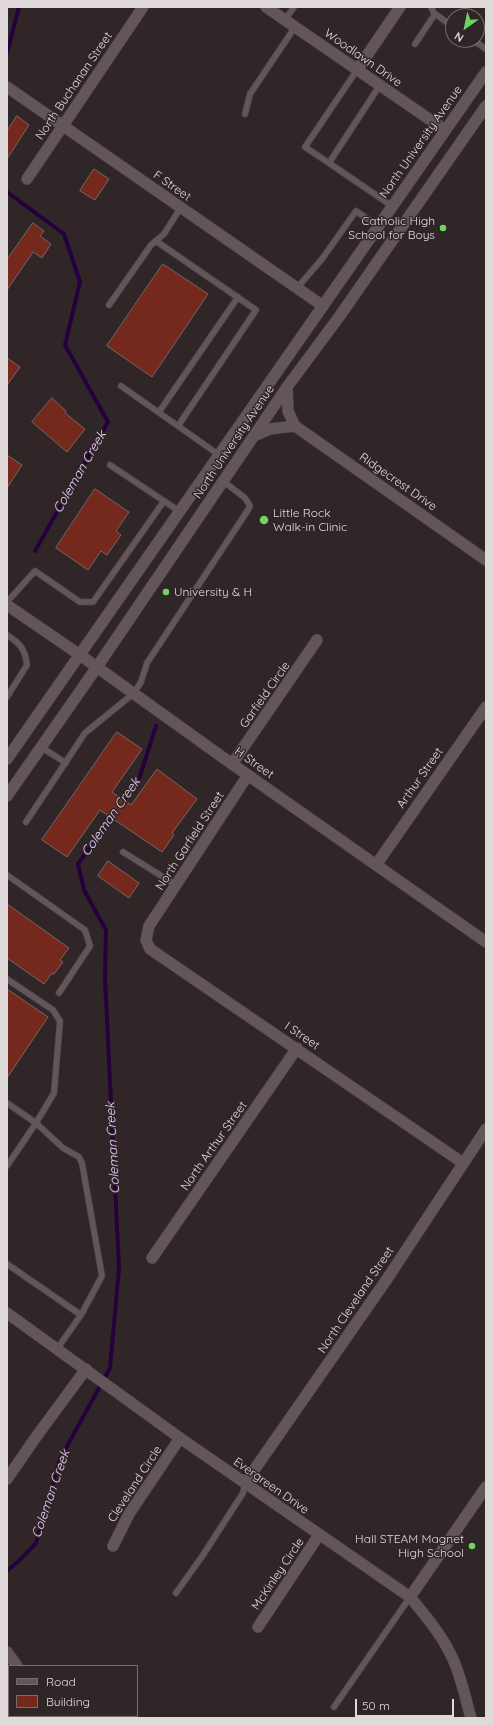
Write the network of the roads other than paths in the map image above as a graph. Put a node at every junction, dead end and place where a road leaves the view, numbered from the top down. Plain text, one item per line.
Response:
1 (143, 7) edge
2 (266, 7) edge
3 (294, 7) edge
4 (400, 7) edge
5 (430, 7) edge
6 (435, 14) junction
7 (285, 20) junction
8 (445, 21) edge
9 (295, 27) junction
10 (415, 44) dead end
11 (357, 70) junction
12 (486, 72) edge
13 (380, 85) junction
14 (7, 87) edge
15 (486, 106) edge
16 (245, 114) dead end
17 (63, 126) junction
18 (445, 130) junction
19 (329, 163) junction
20 (28, 179) dead end
21 (392, 206) junction
22 (181, 207) junction
23 (378, 226) junction
24 (156, 241) junction
25 (297, 288) junction
26 (238, 297) junction
27 (109, 305) dead end
28 (323, 306) junction
29 (121, 386) dead end
30 (287, 388) junction
31 (159, 412) junction
32 (178, 426) junction
33 (295, 426) junction
34 (254, 436) junction
35 (219, 455) junction
36 (110, 465) dead end
37 (223, 481) junction
38 (164, 501) junction
39 (179, 511) junction
40 (486, 560) edge
41 (7, 602) edge
42 (7, 605) edge
43 (7, 635) edge
44 (318, 640) dead end
45 (80, 655) junction
46 (98, 667) junction
47 (134, 693) junction
48 (7, 697) edge
49 (486, 707) edge
50 (41, 747) junction
51 (7, 759) edge
52 (66, 763) junction
53 (232, 764) junction
54 (248, 775) junction
55 (7, 796) edge
56 (26, 822) dead end
57 (123, 852) dead end
58 (376, 865) junction
59 (7, 875) edge
60 (176, 885) junction
61 (152, 922) joint
62 (486, 942) edge
63 (7, 979) edge
64 (59, 993) dead end
65 (297, 1048) junction
66 (7, 1103) edge
67 (36, 1123) junction
68 (486, 1129) edge
69 (463, 1163) junction
70 (7, 1166) edge
71 (152, 1258) dead end
72 (7, 1264) edge
73 (7, 1313) edge
74 (81, 1316) junction
75 (57, 1348) junction
76 (86, 1369) junction
77 (180, 1438) junction
78 (7, 1479) edge
79 (245, 1483) junction
80 (486, 1487) edge
81 (319, 1535) junction
82 (113, 1546) dead end
83 (176, 1593) dead end
84 (410, 1597) junction
85 (258, 1627) dead end
86 (7, 1652) edge
87 (16, 1665) edge
88 (334, 1707) dead end
89 (471, 1718) edge

1 - 17 street, North Buchanan Street
2 - 7 street, Woodlawn Drive
3 - 7 lane
4 - 11 street
5 - 6 lane
6 - 8 lane
6 - 10 lane
7 - 9 street, Woodlawn Drive
9 - 11 street, Woodlawn Drive
9 - 16 lane
11 - 13 street, Woodlawn Drive
11 - 19 lane
12 - 18 street, North University Avenue
13 - 18 street, Woodlawn Drive
13 - 19 lane
14 - 17 street, F Street
15 - 30 street, North University Avenue
17 - 20 street, North Buchanan Street
17 - 22 street, F Street
18 - 21 street, North University Avenue
19 - 21 lane
21 - 23 street, North University Avenue
22 - 24 lane
22 - 25 street, F Street
23 - 25 lane
23 - 28 street, North University Avenue
24 - 26 lane
24 - 27 lane
25 - 28 street, F Street
26 - 31 lane
26 - 32 lane
28 - 35 street, North University Avenue
29 - 31 lane
30 - 33 street
30 - 34 street, North University Avenue
31 - 32 lane
32 - 35 lane
33 - 34 street
33 - 40 street, Ridgecrest Drive
34 - 37 street, North University Avenue
35 - 39 street, North University Avenue
36 - 38 lane
37 - 46 street, North University Avenue
37 - 47 lane
38 - 39 lane
38 - 41 lane
39 - 45 street, North University Avenue
42 - 45 street, H Street
43 - 48 lane
44 - 53 street, Garfield Circle
45 - 46 street, H Street
45 - 51 street, North University Avenue
46 - 47 street, H Street
46 - 50 street, North University Avenue
47 - 52 lane
47 - 53 street, H Street
49 - 58 street, Arthur Street
50 - 52 lane
50 - 55 street, North University Avenue
52 - 56 lane
53 - 54 street, H Street
54 - 58 street, H Street
54 - 60 street, North Garfield Street
57 - 60 lane
58 - 62 street, H Street
59 - 64 lane
60 - 61 street, North Garfield Street
61 - 65 street, I Street
63 - 67 lane
65 - 69 street, I Street
65 - 71 street, North Arthur Street
66 - 67 lane
67 - 70 lane
67 - 74 lane
68 - 69 street, North Cleveland Street
69 - 79 street, North Cleveland Street
72 - 74 lane
73 - 75 street, Evergreen Drive
74 - 75 lane
75 - 76 street, Evergreen Drive
76 - 77 street, Evergreen Drive
76 - 78 street
77 - 79 street, Evergreen Drive
77 - 82 street, Cleveland Circle
79 - 81 street, Evergreen Drive
79 - 83 lane
80 - 84 street
81 - 84 street, Evergreen Drive
81 - 85 street, McKinley Circle
84 - 88 lane
84 - 89 street, Evergreen Drive
86 - 87 street

